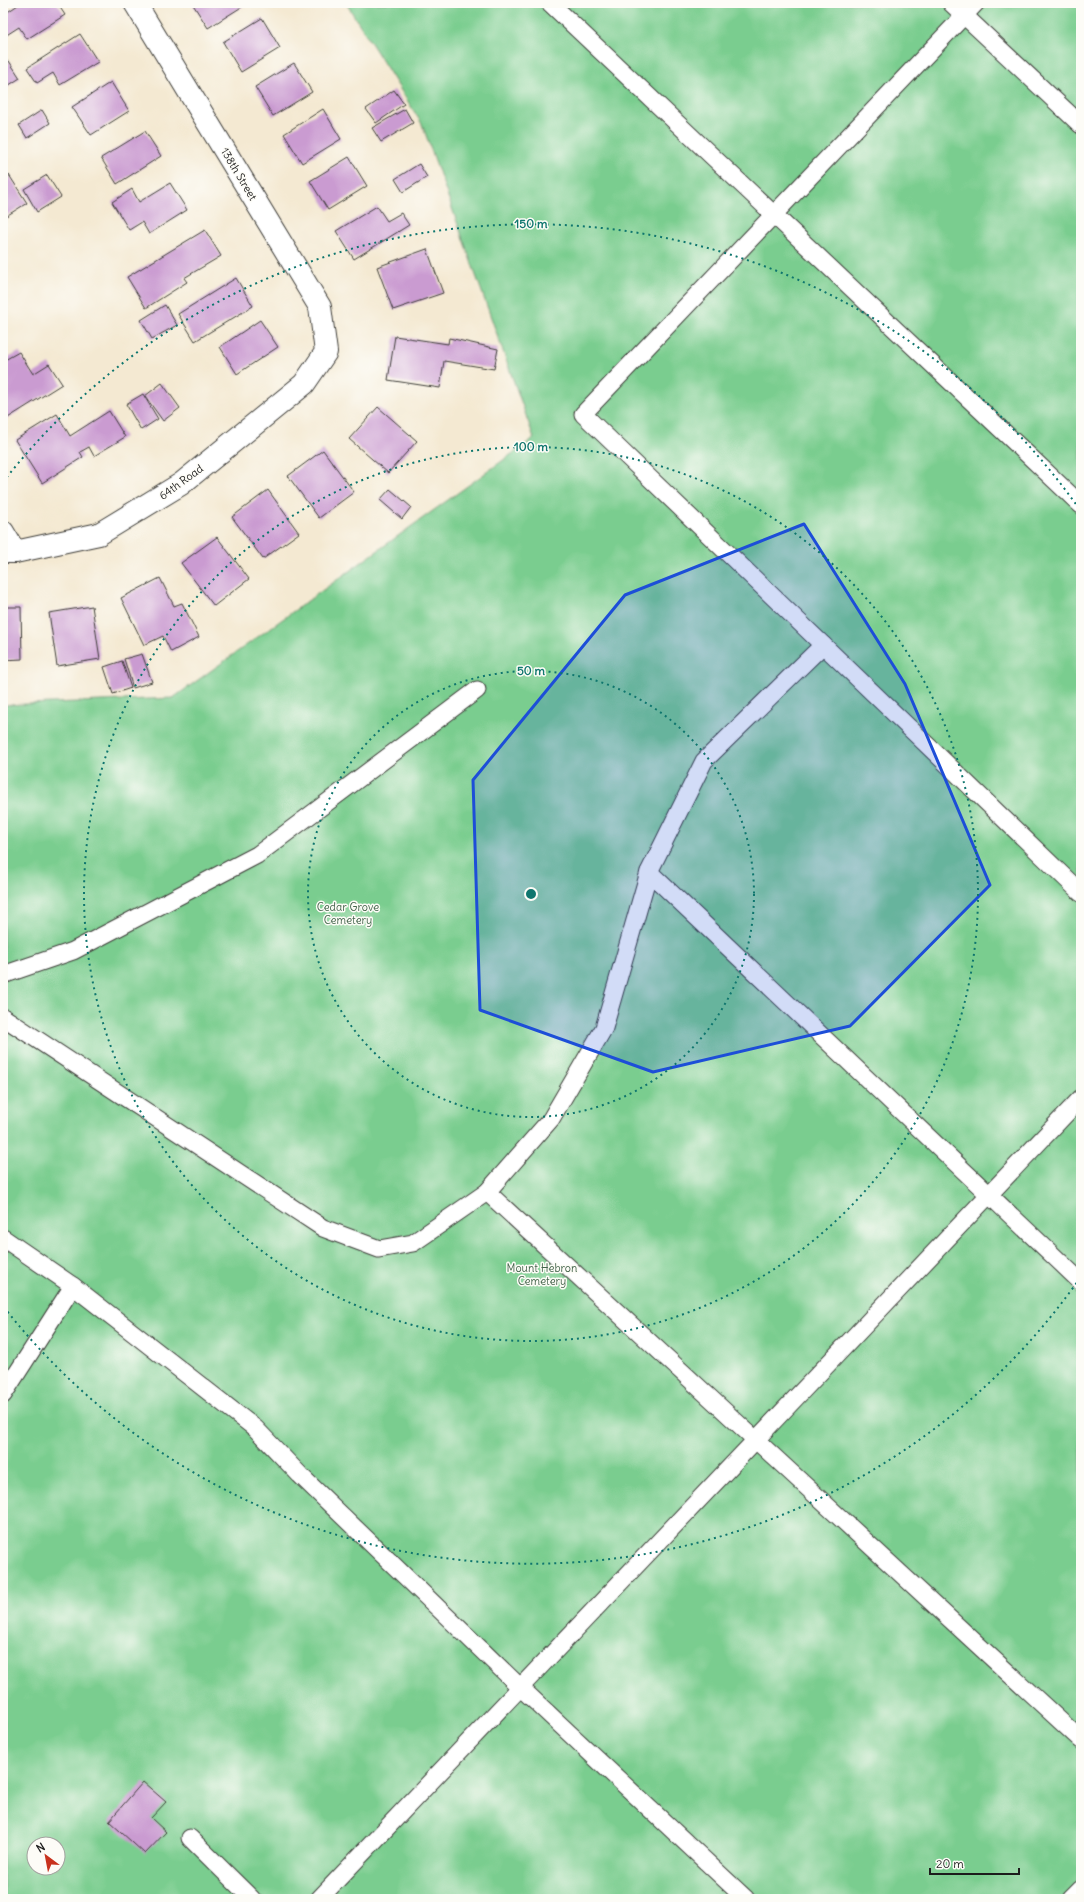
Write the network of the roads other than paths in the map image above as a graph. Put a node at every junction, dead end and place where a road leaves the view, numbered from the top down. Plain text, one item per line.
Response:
1 (135, 3) edge
2 (550, 3) edge
3 (951, 3) edge
4 (976, 3) edge
5 (964, 16) junction
6 (1081, 125) edge
7 (773, 214) junction
8 (326, 352) joint
9 (1081, 505) edge
10 (3, 532) edge
11 (9, 552) edge
12 (823, 645) junction
13 (477, 690) dead end
14 (649, 872) junction
15 (1081, 893) edge
16 (3, 975) edge
17 (3, 1017) edge
18 (1081, 1098) edge
19 (487, 1192) junction
20 (990, 1194) junction
21 (3, 1238) edge
22 (1081, 1282) edge
23 (73, 1286) junction
24 (3, 1396) edge
25 (755, 1441) junction
26 (521, 1688) junction
27 (1081, 1740) edge
28 (190, 1838) dead end
29 (1081, 1889) edge
30 (252, 1899) edge
31 (319, 1899) edge
32 (746, 1899) edge
33 (1071, 1899) edge

1 - 8 street, 138th Street
2 - 7 lane
3 - 5 lane
4 - 5 lane
5 - 6 lane
5 - 7 lane
7 - 9 lane
7 - 12 lane
8 - 11 street, 64th Road
10 - 11 street
12 - 14 lane
12 - 15 lane
13 - 16 lane
14 - 19 lane
14 - 20 lane
17 - 19 lane
18 - 20 lane
19 - 25 lane
20 - 22 lane
20 - 25 lane
21 - 23 lane
23 - 24 lane
23 - 26 lane
25 - 26 lane
25 - 27 lane
26 - 31 lane
26 - 32 lane
28 - 30 lane
29 - 33 lane

